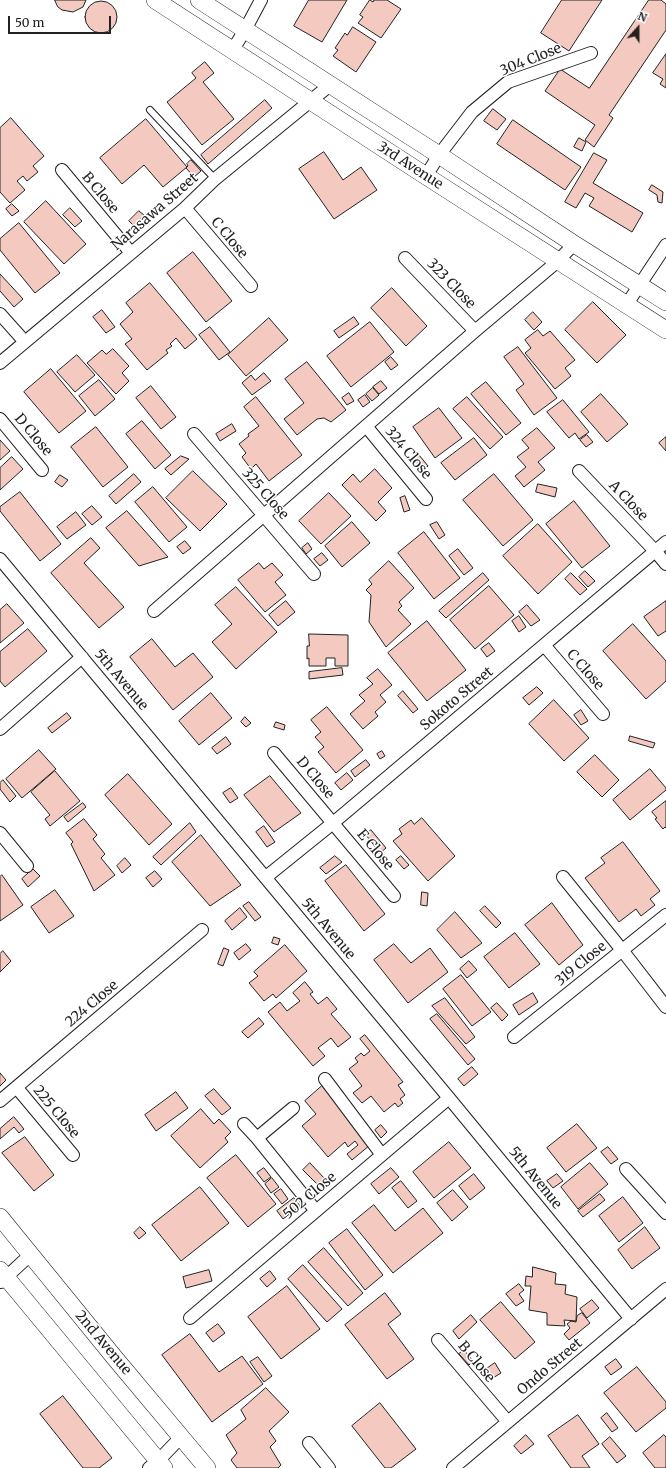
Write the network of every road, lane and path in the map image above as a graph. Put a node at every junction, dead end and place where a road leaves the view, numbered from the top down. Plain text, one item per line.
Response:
1 (155, 0) edge
2 (198, 0) edge
3 (261, 0) edge
4 (245, 30) junction
5 (232, 51) junction
6 (591, 53) dead end
7 (330, 85) junction
8 (310, 101) junction
9 (150, 110) dead end
10 (439, 155) junction
11 (62, 170) dead end
12 (426, 176) junction
13 (215, 179) junction
14 (185, 208) junction
15 (574, 244) junction
16 (666, 245) edge
17 (131, 253) junction
18 (405, 258) dead end
19 (558, 261) junction
20 (640, 284) junction
21 (250, 286) dead end
22 (666, 302) edge
23 (628, 304) junction
24 (0, 314) edge
25 (666, 330) edge
26 (475, 331) junction
27 (25, 342) junction
28 (0, 363) edge
29 (0, 419) edge
30 (366, 426) junction
31 (194, 434) dead end
32 (42, 470) dead end
33 (579, 471) dead end
34 (426, 498) dead end
35 (263, 515) junction
36 (666, 542) edge
37 (656, 552) junction
38 (0, 560) edge
39 (666, 564) edge
40 (314, 574) dead end
41 (154, 611) dead end
42 (544, 645) junction
43 (82, 657) junction
44 (603, 714) dead end
45 (0, 729) edge
46 (274, 753) dead end
47 (333, 823) junction
48 (0, 833) edge
49 (27, 866) dead end
50 (266, 877) junction
51 (563, 877) dead end
52 (394, 896) dead end
53 (666, 916) edge
54 (202, 930) dead end
55 (622, 950) junction
56 (666, 1007) edge
57 (514, 1037) dead end
58 (325, 1079) dead end
59 (17, 1088) junction
60 (449, 1098) junction
61 (0, 1101) edge
62 (293, 1108) dead end
63 (244, 1124) dead end
64 (257, 1138) junction
65 (73, 1155) dead end
66 (382, 1155) junction
67 (626, 1169) dead end
68 (316, 1211) junction
69 (666, 1213) edge
70 (0, 1217) edge
71 (30, 1254) junction
72 (2, 1277) edge
73 (666, 1289) edge
74 (190, 1318) dead end
75 (631, 1319) junction
76 (438, 1340) dead end
77 (508, 1422) junction
78 (181, 1437) junction
79 (309, 1443) dead end
80 (157, 1466) edge
81 (207, 1468) edge
82 (329, 1468) edge
83 (453, 1468) edge

1 - 5 street, 3rd Avenue
2 - 4 street, 3rd Avenue
3 - 4 street
4 - 5 street
4 - 7 street, 3rd Avenue
5 - 8 street, 3rd Avenue
6 - 10 street, 304 Close
7 - 8 street, Narasawa Street
7 - 10 street, 3rd Avenue
8 - 12 street, 3rd Avenue
8 - 13 street, Narasawa Street
9 - 13 lane
10 - 12 street, 304 Close
10 - 15 street, 3rd Avenue
11 - 17 street, B Close
12 - 19 street, 3rd Avenue
13 - 14 street, Narasawa Street
14 - 17 street, Narasawa Street
14 - 21 street, C Close
15 - 19 street
15 - 20 street, 3rd Avenue
16 - 20 street
17 - 27 street, Narasawa Street
18 - 26 street, 323 Close
19 - 23 street, 3rd Avenue
19 - 26 street
20 - 22 street, 3rd Avenue
20 - 23 street
23 - 25 street, 3rd Avenue
24 - 27 street
26 - 30 street
27 - 28 street, Narasawa Street
29 - 32 street, D Close
30 - 34 street, 324 Close
30 - 35 street
31 - 35 street, 325 Close
33 - 37 street, A Close
35 - 40 street, 325 Close
35 - 41 street
36 - 37 street, Sokoto Street
37 - 39 street
37 - 42 street, Sokoto Street
38 - 43 street, 5th Avenue
42 - 44 street, C Close
42 - 47 street, Sokoto Street
43 - 45 street
43 - 50 street, 5th Avenue
46 - 47 street, D Close
47 - 50 street, Sokoto Street
47 - 52 street, E Close
48 - 49 street
50 - 60 street, 5th Avenue
51 - 55 street
53 - 55 street, 319 Close
54 - 59 street, 224 Close
55 - 56 street
55 - 57 street, 319 Close
58 - 66 street
59 - 61 street, 224 Close
59 - 65 street, 225 Close
60 - 66 street, 502 Close
60 - 75 street, 5th Avenue
62 - 64 street
63 - 64 street
64 - 68 street
66 - 68 street, 502 Close
67 - 69 street
68 - 74 street, 502 Close
70 - 71 street, 2nd Avenue
71 - 72 street
71 - 78 street, 2nd Avenue
72 - 80 street
73 - 75 street, Ondo Street
75 - 77 street, Ondo Street
76 - 77 street, B Close
77 - 83 street, Ondo Street
78 - 80 street
78 - 81 street, 2nd Avenue
79 - 82 street

